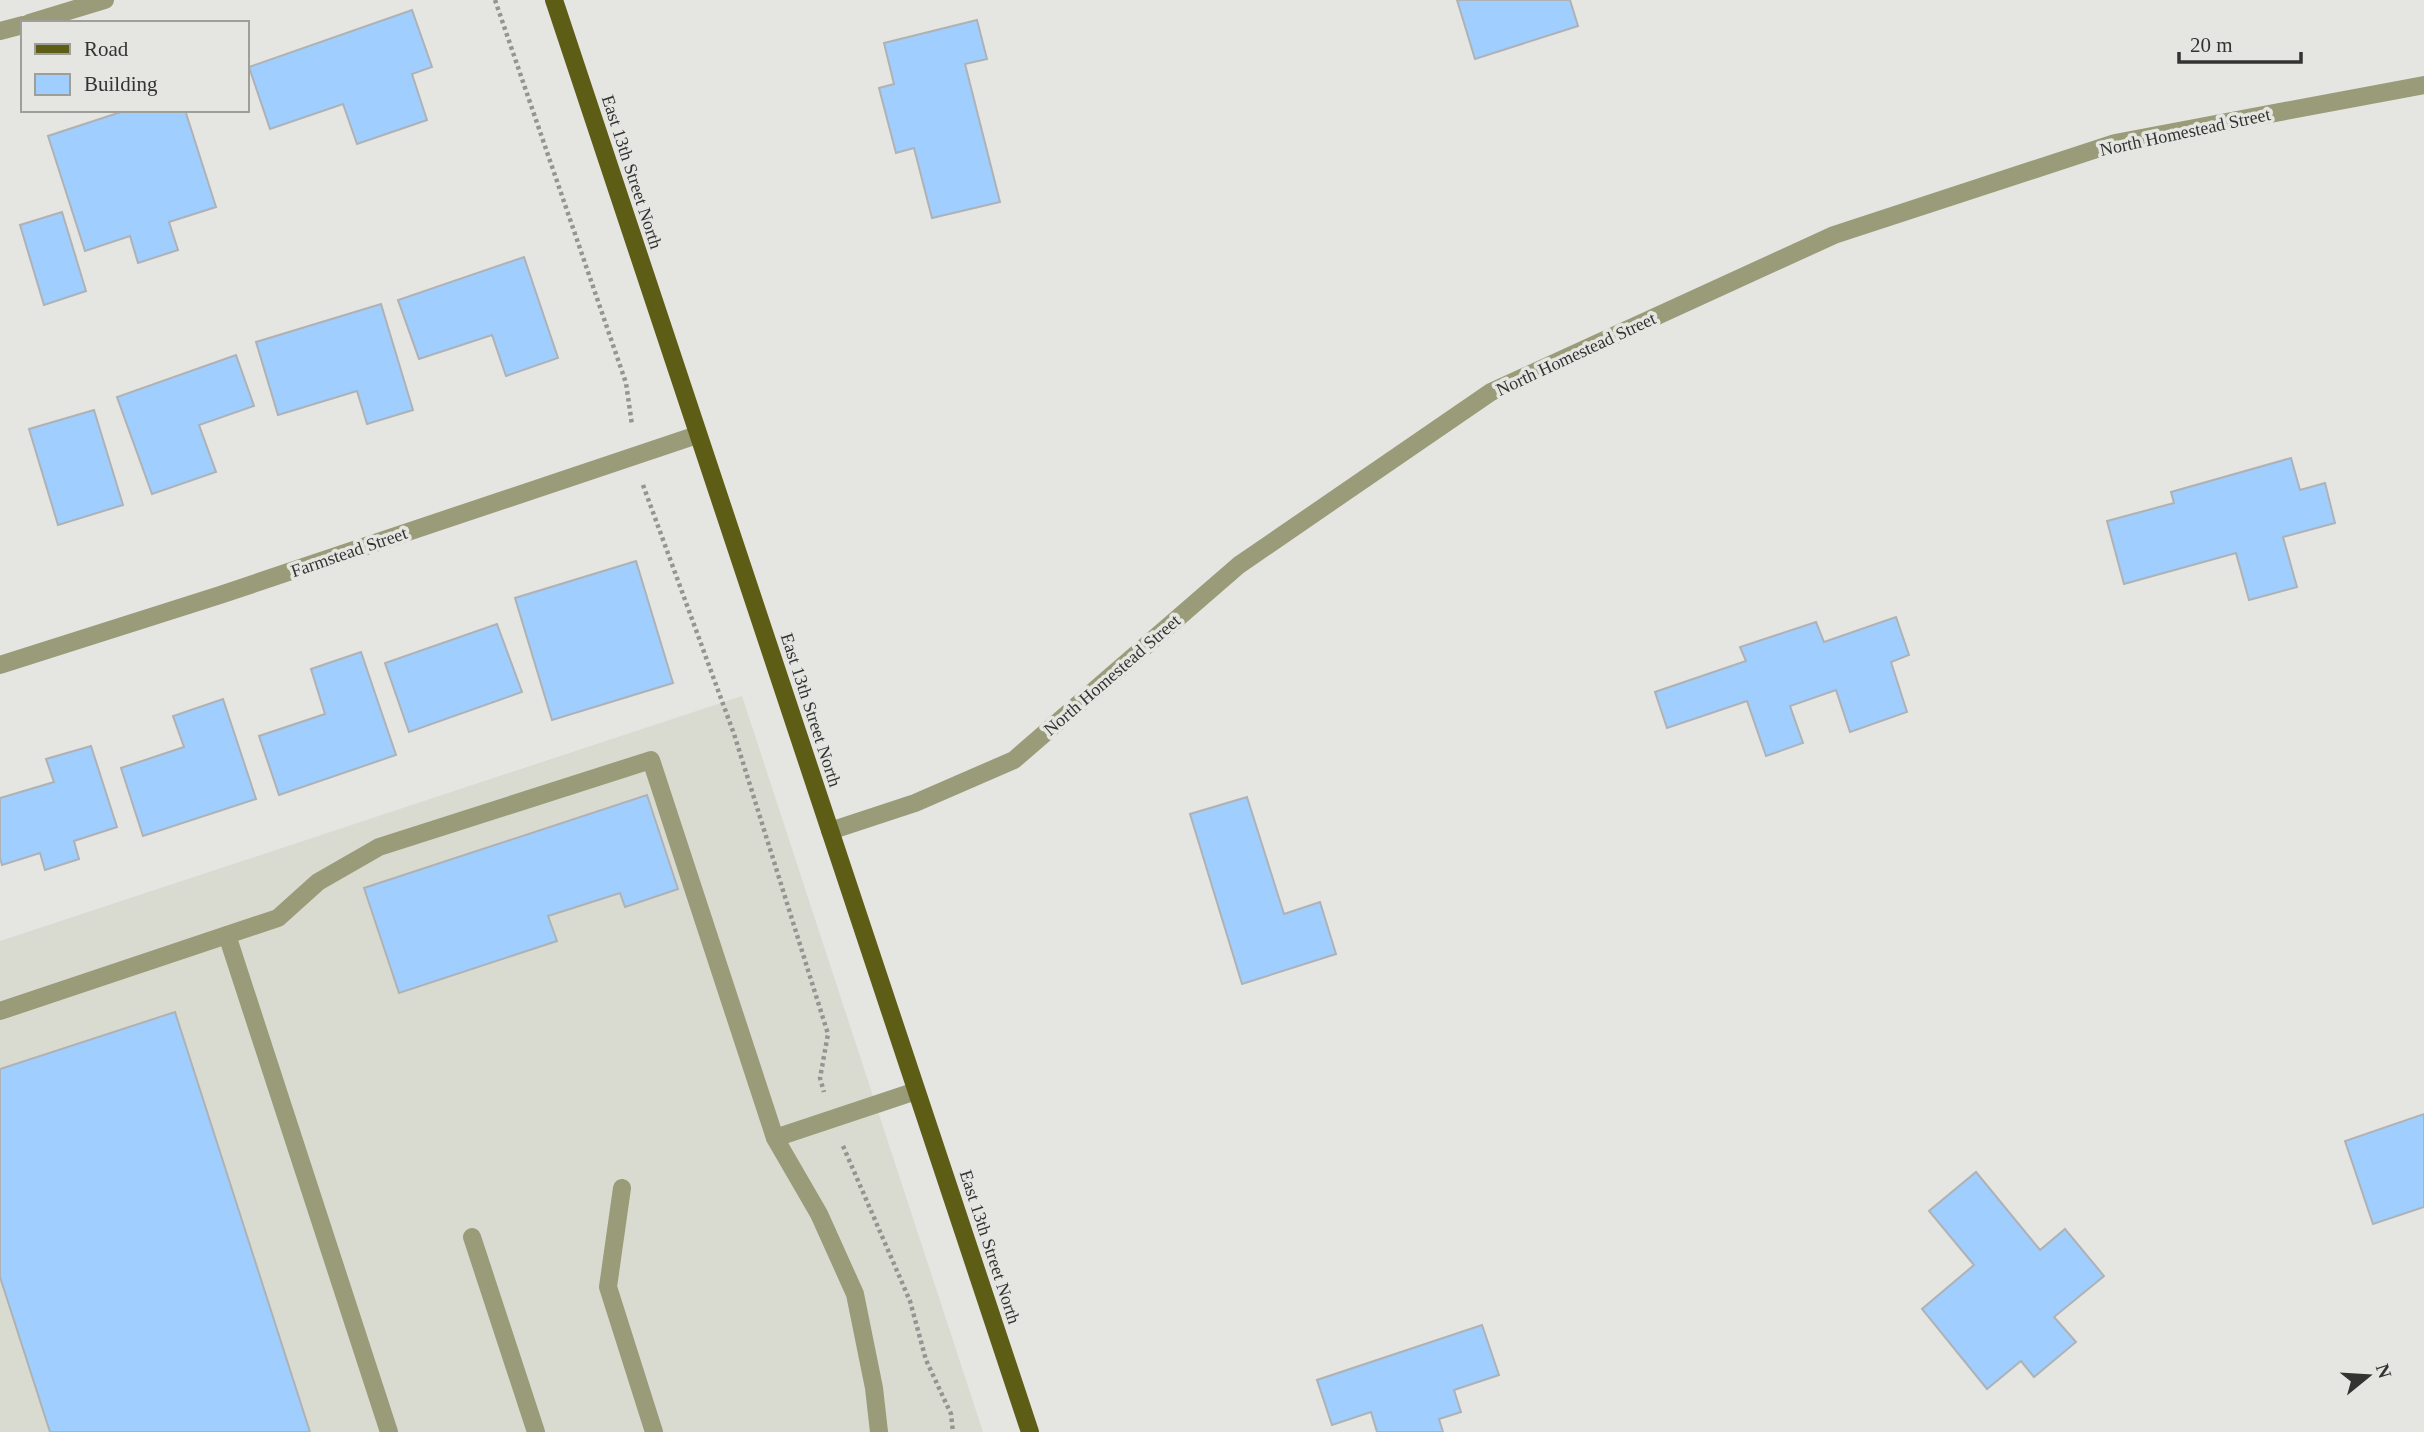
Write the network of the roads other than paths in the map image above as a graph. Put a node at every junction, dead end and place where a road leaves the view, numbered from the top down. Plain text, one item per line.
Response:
1 (105, 0) edge
2 (554, 0) edge
3 (36, 21) edge
4 (21, 25) edge
5 (0, 31) edge
6 (2424, 85) edge
7 (697, 435) junction
8 (0, 665) edge
9 (830, 831) junction
10 (226, 935) junction
11 (0, 1012) edge
12 (916, 1091) junction
13 (775, 1138) junction
14 (622, 1188) dead end
15 (472, 1237) dead end
16 (1026, 1431) edge
17 (389, 1432) edge
18 (536, 1432) edge
19 (654, 1432) edge
20 (879, 1432) edge

1 - 3 street
2 - 7 main road, East 13th Street North
4 - 5 street
6 - 9 street, North Homestead Street
7 - 8 street, Farmstead Street
7 - 9 main road, East 13th Street North
9 - 12 main road, East 13th Street North
10 - 11 street
10 - 13 street
10 - 17 street
12 - 13 street
12 - 16 main road, East 13th Street North
13 - 20 street
14 - 19 street
15 - 18 street

